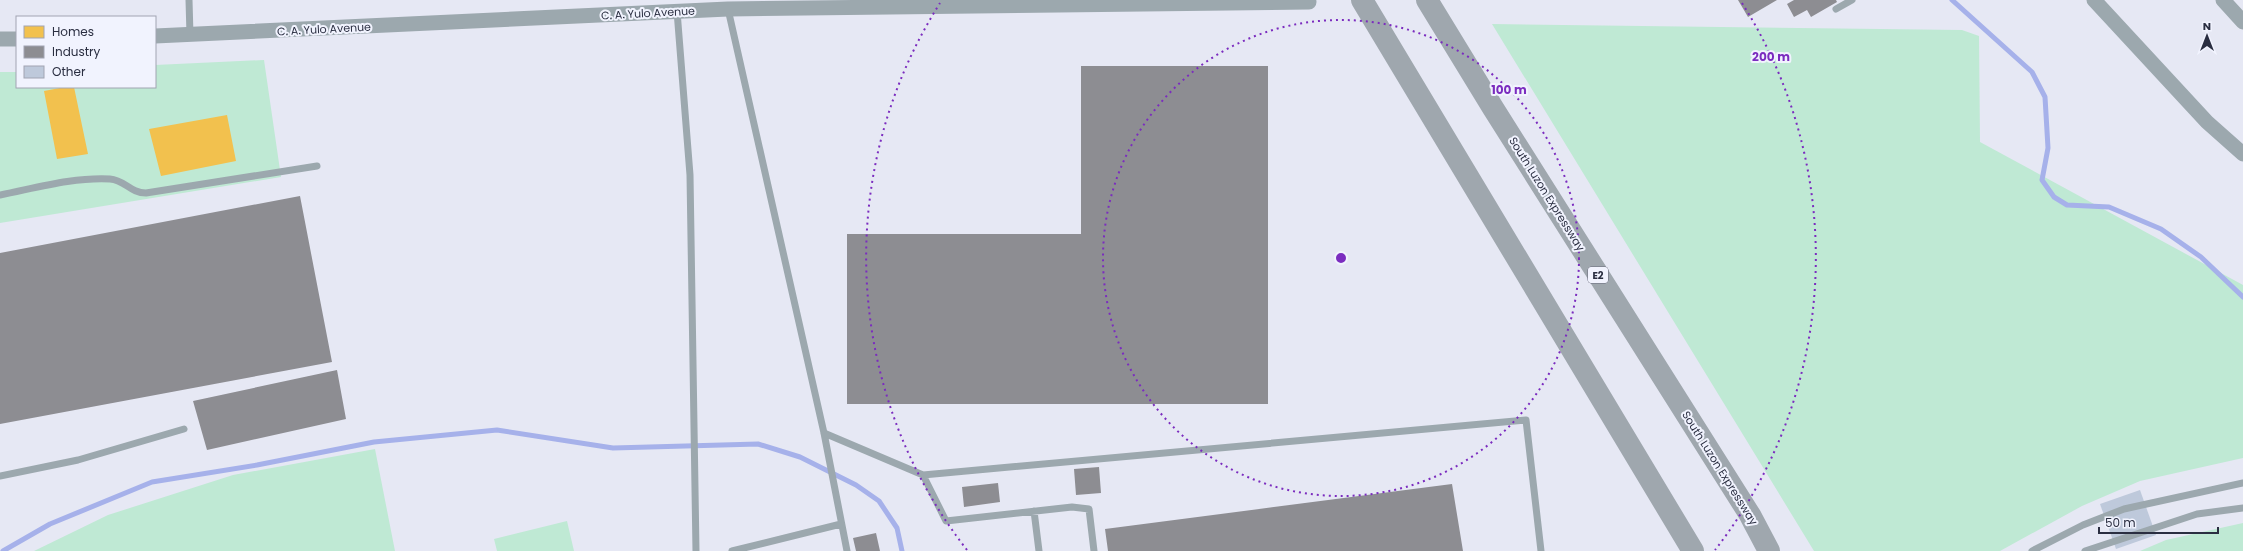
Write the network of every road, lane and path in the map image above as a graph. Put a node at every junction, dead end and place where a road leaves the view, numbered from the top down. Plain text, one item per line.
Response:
1 (189, 0) edge
2 (1362, 0) edge
3 (1427, 0) edge
4 (1852, 0) edge
5 (2094, 0) edge
6 (2223, 0) edge
7 (1309, 2) dead end
8 (728, 9) junction
9 (1836, 9) dead end
10 (677, 11) junction
11 (2243, 22) edge
12 (190, 35) junction
13 (156, 36) edge
14 (16, 39) edge
15 (0, 40) edge
16 (2243, 154) edge
17 (317, 166) dead end
18 (0, 195) edge
19 (184, 428) dead end
20 (824, 433) junction
21 (923, 475) junction
22 (0, 476) edge
23 (2243, 483) edge
24 (2243, 508) edge
25 (1034, 511) junction
26 (841, 524) junction
27 (696, 551) edge
28 (732, 551) edge
29 (847, 551) edge
30 (1039, 551) edge
31 (1094, 551) edge
32 (1541, 551) edge
33 (1693, 551) edge
34 (1769, 551) edge
35 (2032, 551) edge
36 (2086, 551) edge

1 - 12 lane
2 - 33 highway
3 - 34 highway, South Luzon Expressway / E2
4 - 9 lane
5 - 16 street
6 - 11 street
7 - 8 street, C. A. Yulo Avenue
8 - 10 street, C. A. Yulo Avenue
8 - 20 lane
10 - 12 street, C. A. Yulo Avenue
10 - 27 lane
12 - 13 street, C. A. Yulo Avenue
14 - 15 street
17 - 18 lane
19 - 22 lane
20 - 21 lane
20 - 26 lane
21 - 25 lane
21 - 32 lane
23 - 35 lane
24 - 36 lane
25 - 30 lane
25 - 31 lane
26 - 28 lane
26 - 29 lane

